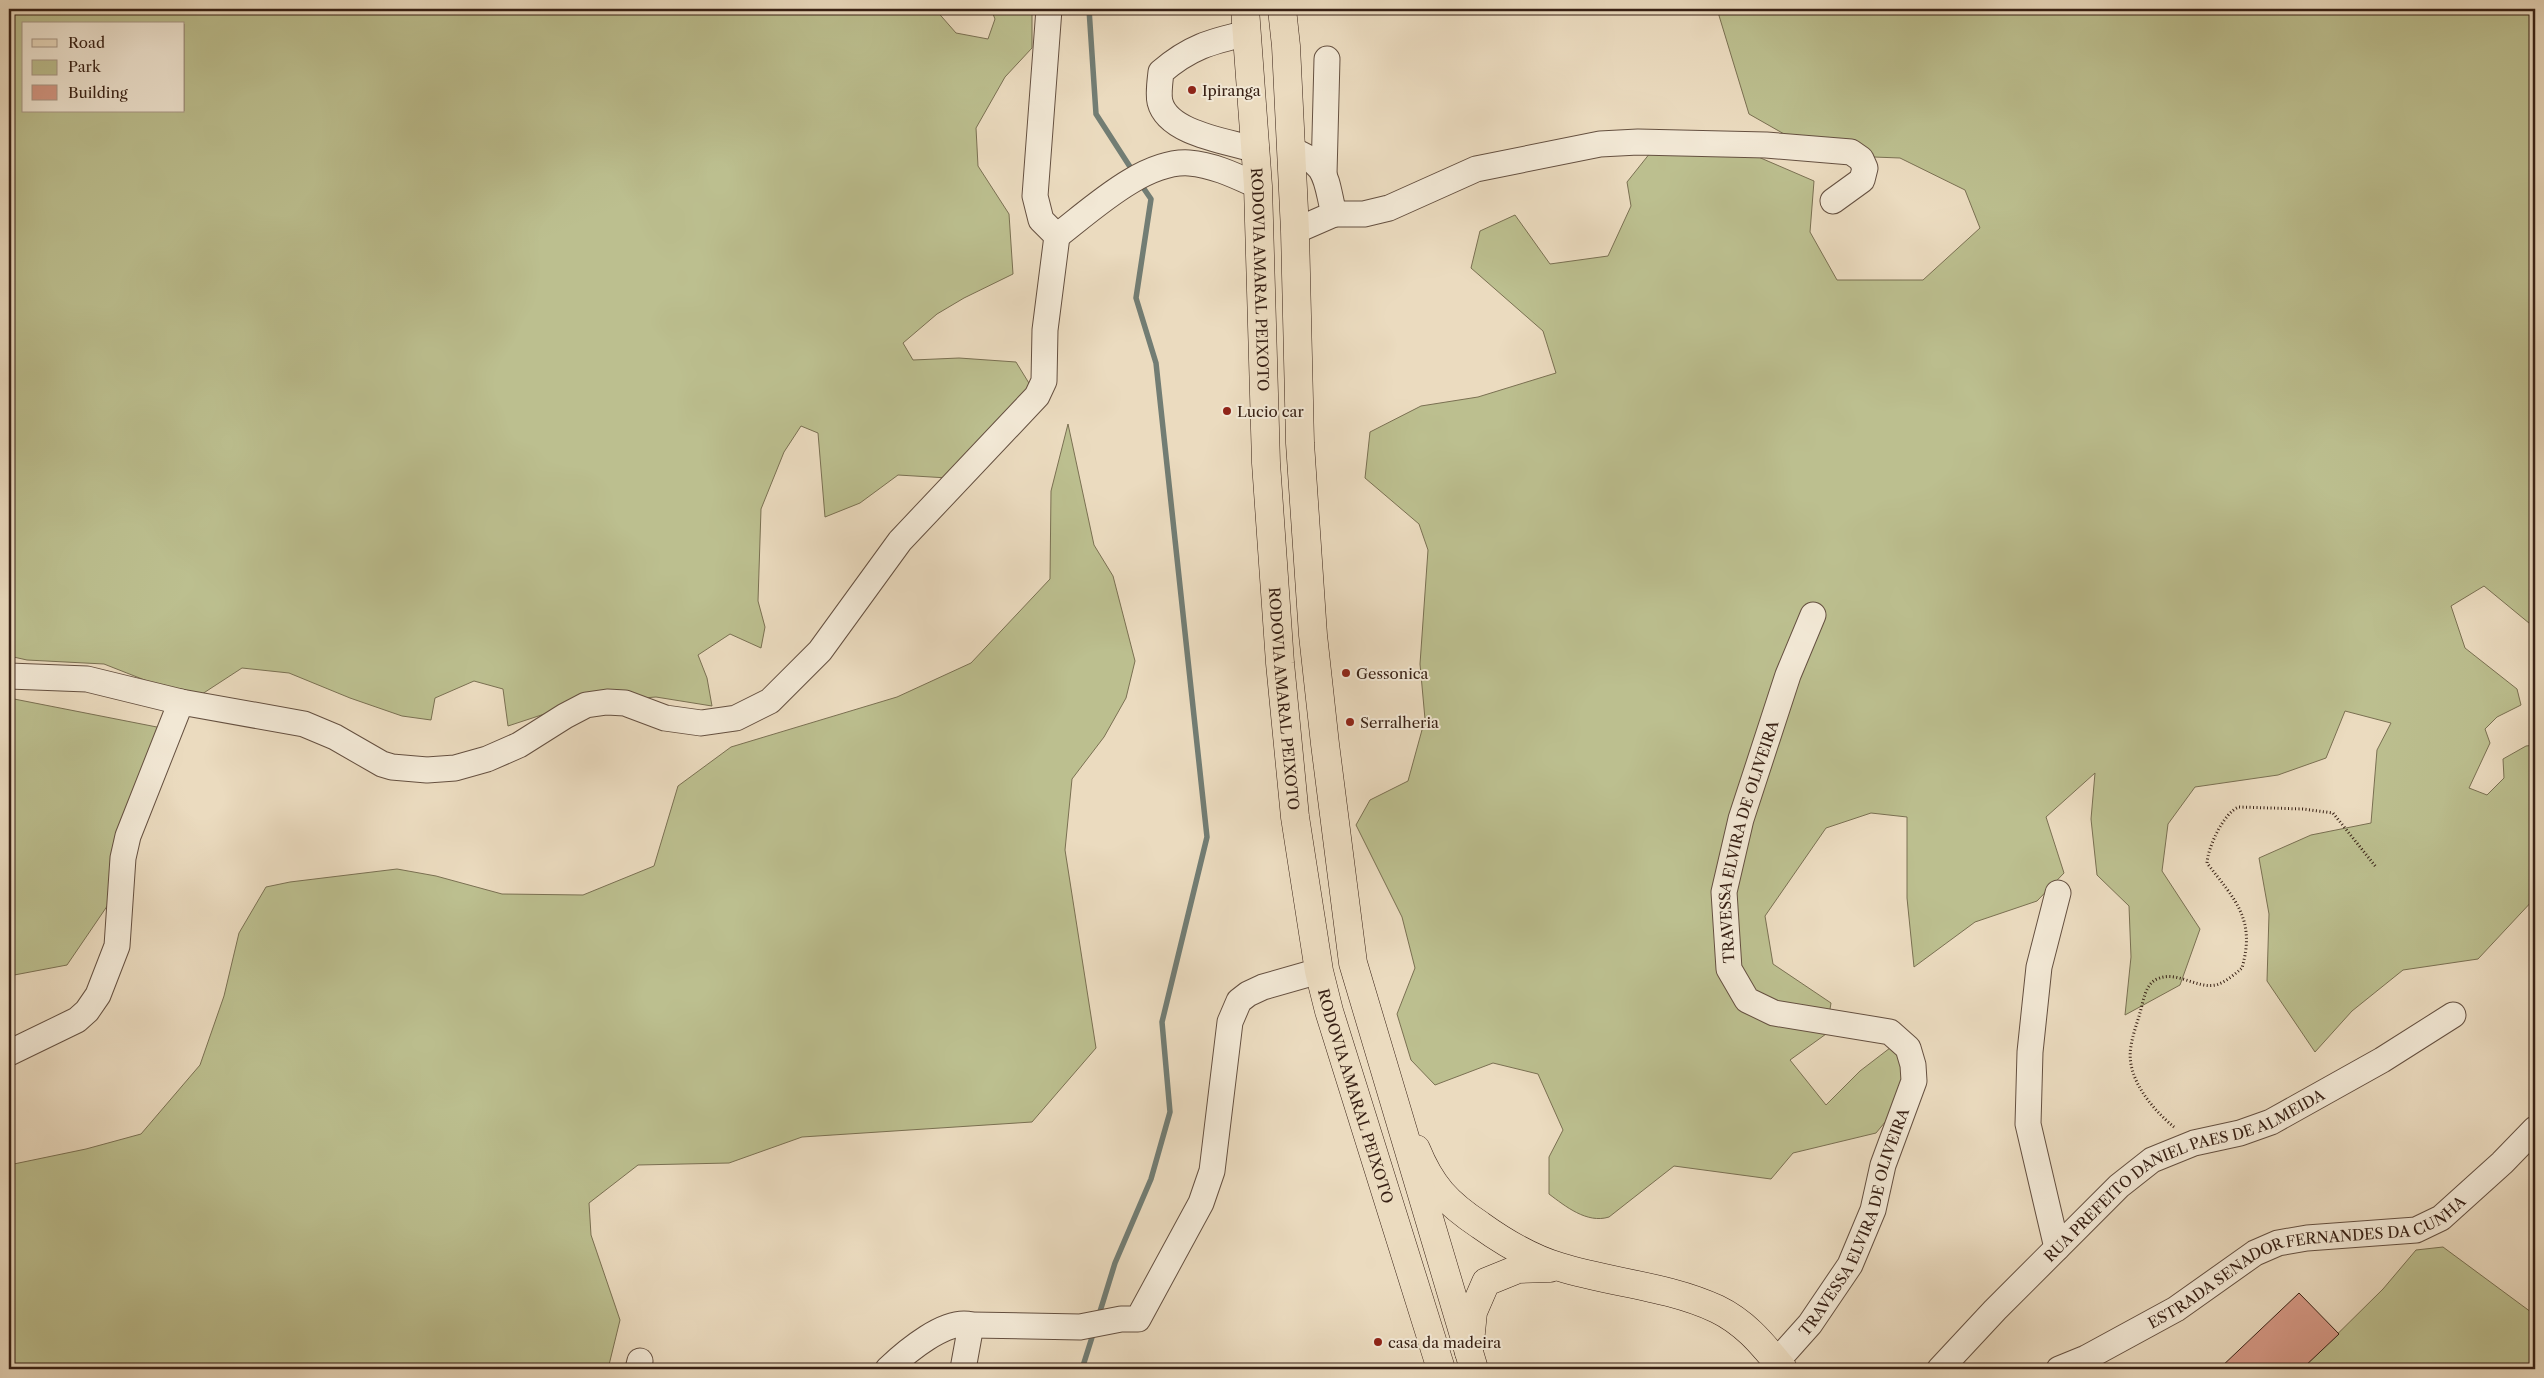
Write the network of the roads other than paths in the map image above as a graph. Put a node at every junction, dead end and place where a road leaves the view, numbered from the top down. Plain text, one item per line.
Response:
1 (1049, 9) edge
2 (1282, 9) edge
3 (1246, 21) edge
4 (1327, 60) dead end
5 (1256, 150) junction
6 (1291, 150) junction
7 (1324, 174) junction
8 (1258, 186) junction
9 (1833, 201) dead end
10 (1334, 214) junction
11 (1294, 231) junction
12 (1057, 236) junction
13 (1813, 615) dead end
14 (9, 676) edge
15 (181, 702) junction
16 (2058, 893) dead end
17 (1319, 970) junction
18 (2453, 1014) dead end
19 (9, 1053) edge
20 (1382, 1064) junction
21 (2535, 1129) edge
22 (2057, 1248) junction
23 (1559, 1267) junction
24 (972, 1325) junction
25 (1472, 1362) edge
26 (1780, 1365) edge
27 (888, 1369) edge
28 (963, 1369) edge
29 (1441, 1369) edge
30 (1940, 1369) edge
31 (2058, 1369) edge

1 - 12 street
2 - 6 main road
3 - 5 main road, RODOVIA AMARAL PEIXOTO
3 - 5 street
4 - 7 street
5 - 8 main road, RODOVIA AMARAL PEIXOTO
6 - 7 street
6 - 11 main road
7 - 10 street
8 - 12 street
8 - 17 main road, RODOVIA AMARAL PEIXOTO
9 - 10 street
10 - 11 street
11 - 20 main road
12 - 15 street
13 - 26 street, TRAVESSA ELVIRA DE OLIVEIRA
14 - 15 street
15 - 19 street
16 - 22 street
17 - 24 street
17 - 29 main road, RODOVIA AMARAL PEIXOTO
18 - 22 street, RUA PREFEITO DANIEL PAES DE ALMEIDA
20 - 23 main road
20 - 25 main road
21 - 31 street, ESTRADA SENADOR FERNANDES DA CUNHA
22 - 30 street, RUA PREFEITO DANIEL PAES DE ALMEIDA
23 - 25 main road
23 - 26 main road
24 - 27 street
24 - 28 street

